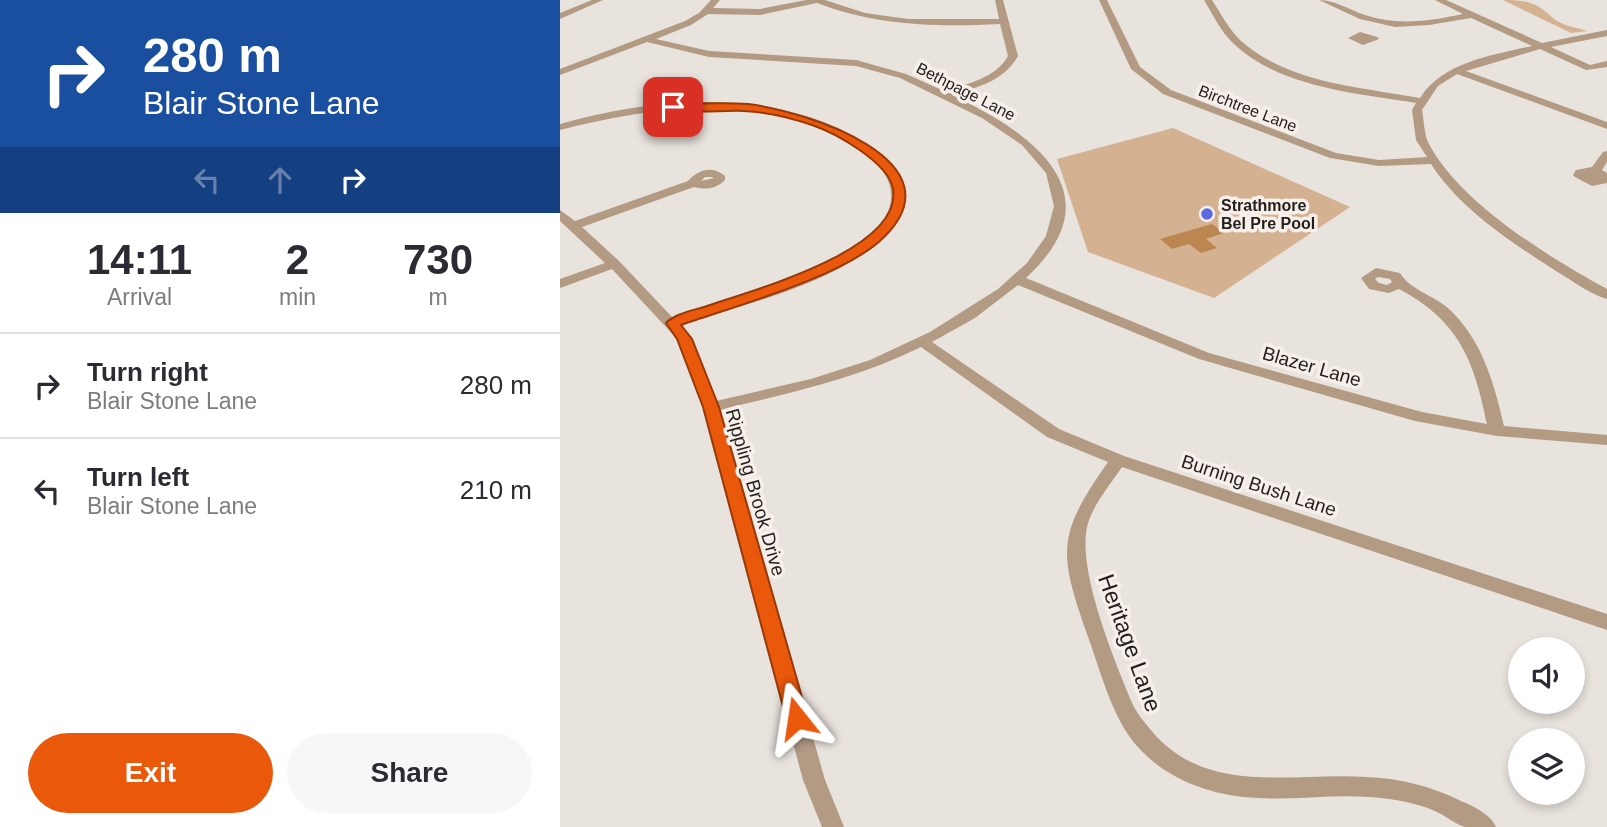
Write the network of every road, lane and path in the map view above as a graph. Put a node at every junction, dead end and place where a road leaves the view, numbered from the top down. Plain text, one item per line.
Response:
1 (599, 0) edge
2 (716, 0) edge
3 (817, 0) edge
4 (999, 0) edge
5 (1103, 0) edge
6 (1208, 0) edge
7 (1323, 0) edge
8 (1439, 0) edge
9 (707, 11) junction
10 (1471, 15) junction
11 (560, 16) edge
12 (1003, 22) junction
13 (1380, 24) junction
14 (1607, 33) edge
15 (1367, 35) dead end
16 (648, 39) junction
17 (1544, 48) junction
18 (1607, 64) edge
19 (1457, 71) junction
20 (560, 72) edge
21 (941, 95) junction
22 (1421, 101) junction
23 (1607, 126) edge
24 (560, 127) edge
25 (1607, 154) edge
26 (1433, 160) junction
27 (1595, 171) dead end
28 (694, 183) dead end
29 (566, 220) edge
30 (614, 264) junction
31 (1607, 277) edge
32 (1018, 280) junction
33 (560, 284) edge
34 (1399, 284) dead end
35 (1587, 285) junction
36 (1607, 295) edge
37 (673, 323) junction
38 (921, 341) junction
39 (711, 407) junction
40 (1497, 431) junction
41 (1607, 440) edge
42 (1118, 460) junction
43 (1607, 622) edge
44 (833, 827) edge
45 (1485, 827) edge

1 - 11 street
2 - 9 street
3 - 9 street
3 - 12 street
4 - 12 street
5 - 26 street, Birchtree Lane
6 - 22 street
7 - 13 street
8 - 10 street
9 - 16 street
10 - 13 street
10 - 17 street
12 - 21 street
13 - 15 street
14 - 17 street
16 - 20 street
16 - 21 street, Bethpage Lane
17 - 18 street
17 - 19 street
19 - 22 street
19 - 23 street
21 - 32 street, Bethpage Lane
22 - 26 street
24 - 37 street
25 - 27 street
26 - 35 street
28 - 29 street
29 - 30 street, Rippling Brook Drive
30 - 33 street
30 - 37 street, Rippling Brook Drive
31 - 35 street
32 - 38 street, Bethpage Lane
32 - 40 street, Blazer Lane
34 - 40 street
35 - 36 street
37 - 39 street, Rippling Brook Drive
38 - 39 street, Bethpage Lane
38 - 42 street, Burning Bush Lane
39 - 44 street, Rippling Brook Drive
40 - 41 street, Blazer Lane
42 - 43 street, Burning Bush Lane
42 - 45 street, Heritage Lane

